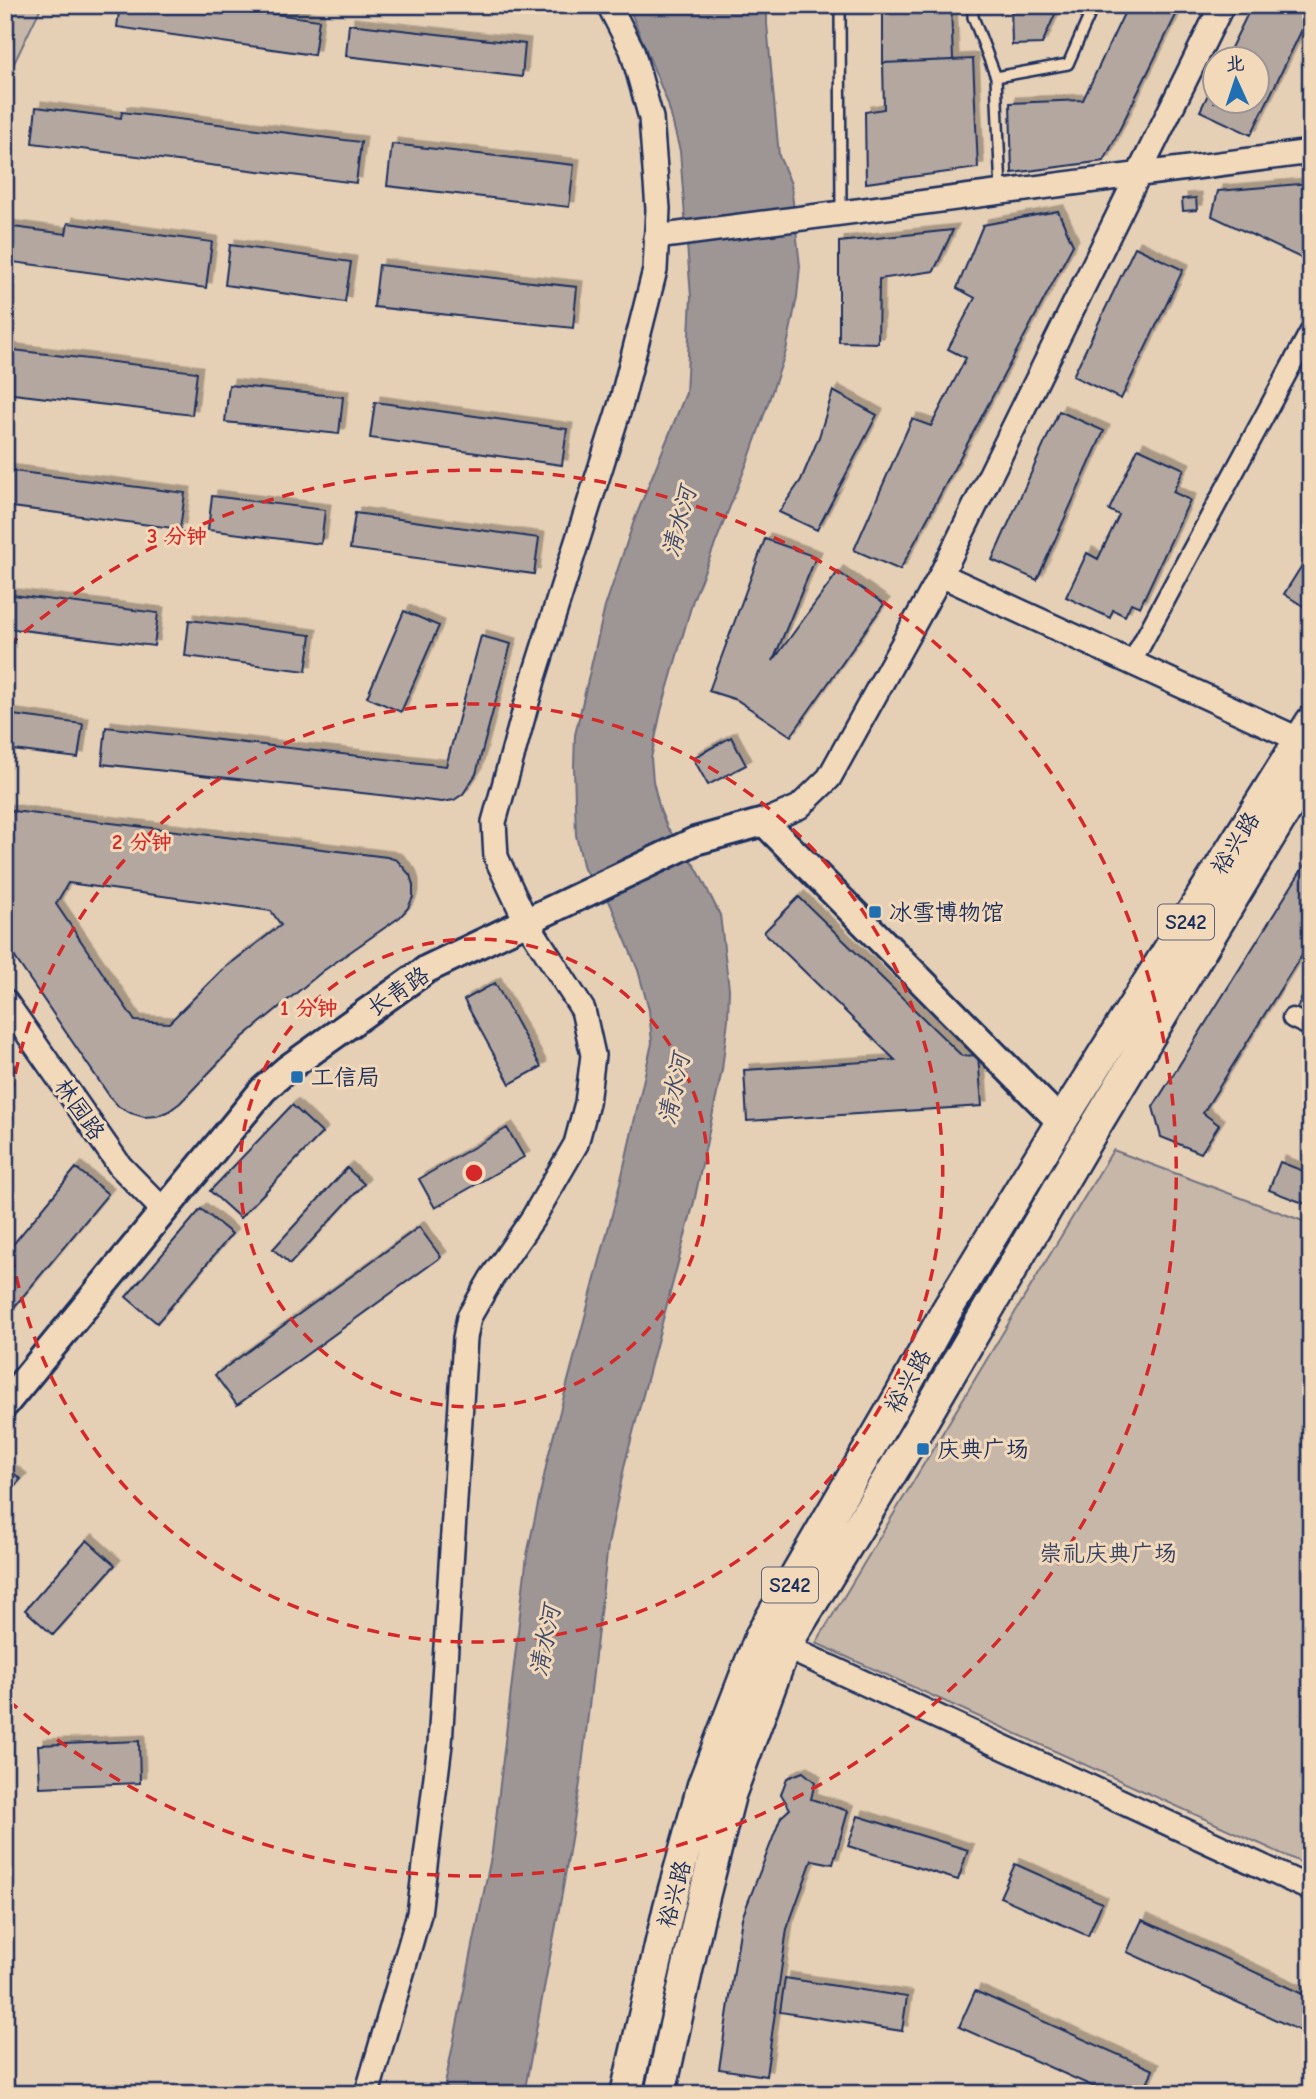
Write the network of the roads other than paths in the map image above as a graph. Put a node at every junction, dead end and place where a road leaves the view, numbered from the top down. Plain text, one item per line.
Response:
1 (609, 5) edge
2 (840, 5) edge
3 (973, 5) edge
4 (1094, 5) edge
5 (1222, 5) edge
6 (996, 77) junction
7 (1311, 152) edge
8 (1139, 173) junction
9 (1001, 192) junction
10 (841, 213) junction
11 (656, 237) junction
12 (1311, 329) edge
13 (941, 575) junction
14 (1132, 662) junction
15 (1307, 735) edge
16 (1311, 768) edge
17 (764, 822) junction
18 (526, 921) junction
19 (5, 1001) edge
20 (1292, 1018) dead end
21 (1311, 1027) edge
22 (1060, 1122) junction
23 (1081, 1150) junction
24 (164, 1211) junction
25 (5, 1404) edge
26 (773, 1641) junction
27 (1311, 1889) edge
28 (367, 2094) edge
29 (626, 2094) edge
30 (660, 2094) edge

1 - 11 street
2 - 10 lane
3 - 6 lane
4 - 6 lane
5 - 8 street
6 - 9 lane
7 - 8 street
8 - 9 street
8 - 13 street
9 - 10 street
10 - 11 street
11 - 18 street
12 - 14 street
13 - 14 street
13 - 17 street
14 - 15 street
15 - 22 main road, 裕兴路 / S242
16 - 23 main road, 裕兴路 / S242
17 - 18 main road, 长青路
17 - 22 main road
18 - 24 main road, 长青路
18 - 28 street
19 - 24 street, 林园路
20 - 21 street
22 - 23 street
22 - 26 main road, 裕兴路 / S242
23 - 26 main road, 裕兴路 / S242
24 - 25 main road, 长青路
26 - 27 street
26 - 29 main road, 裕兴路 / S242
26 - 30 main road, 裕兴路 / S242

